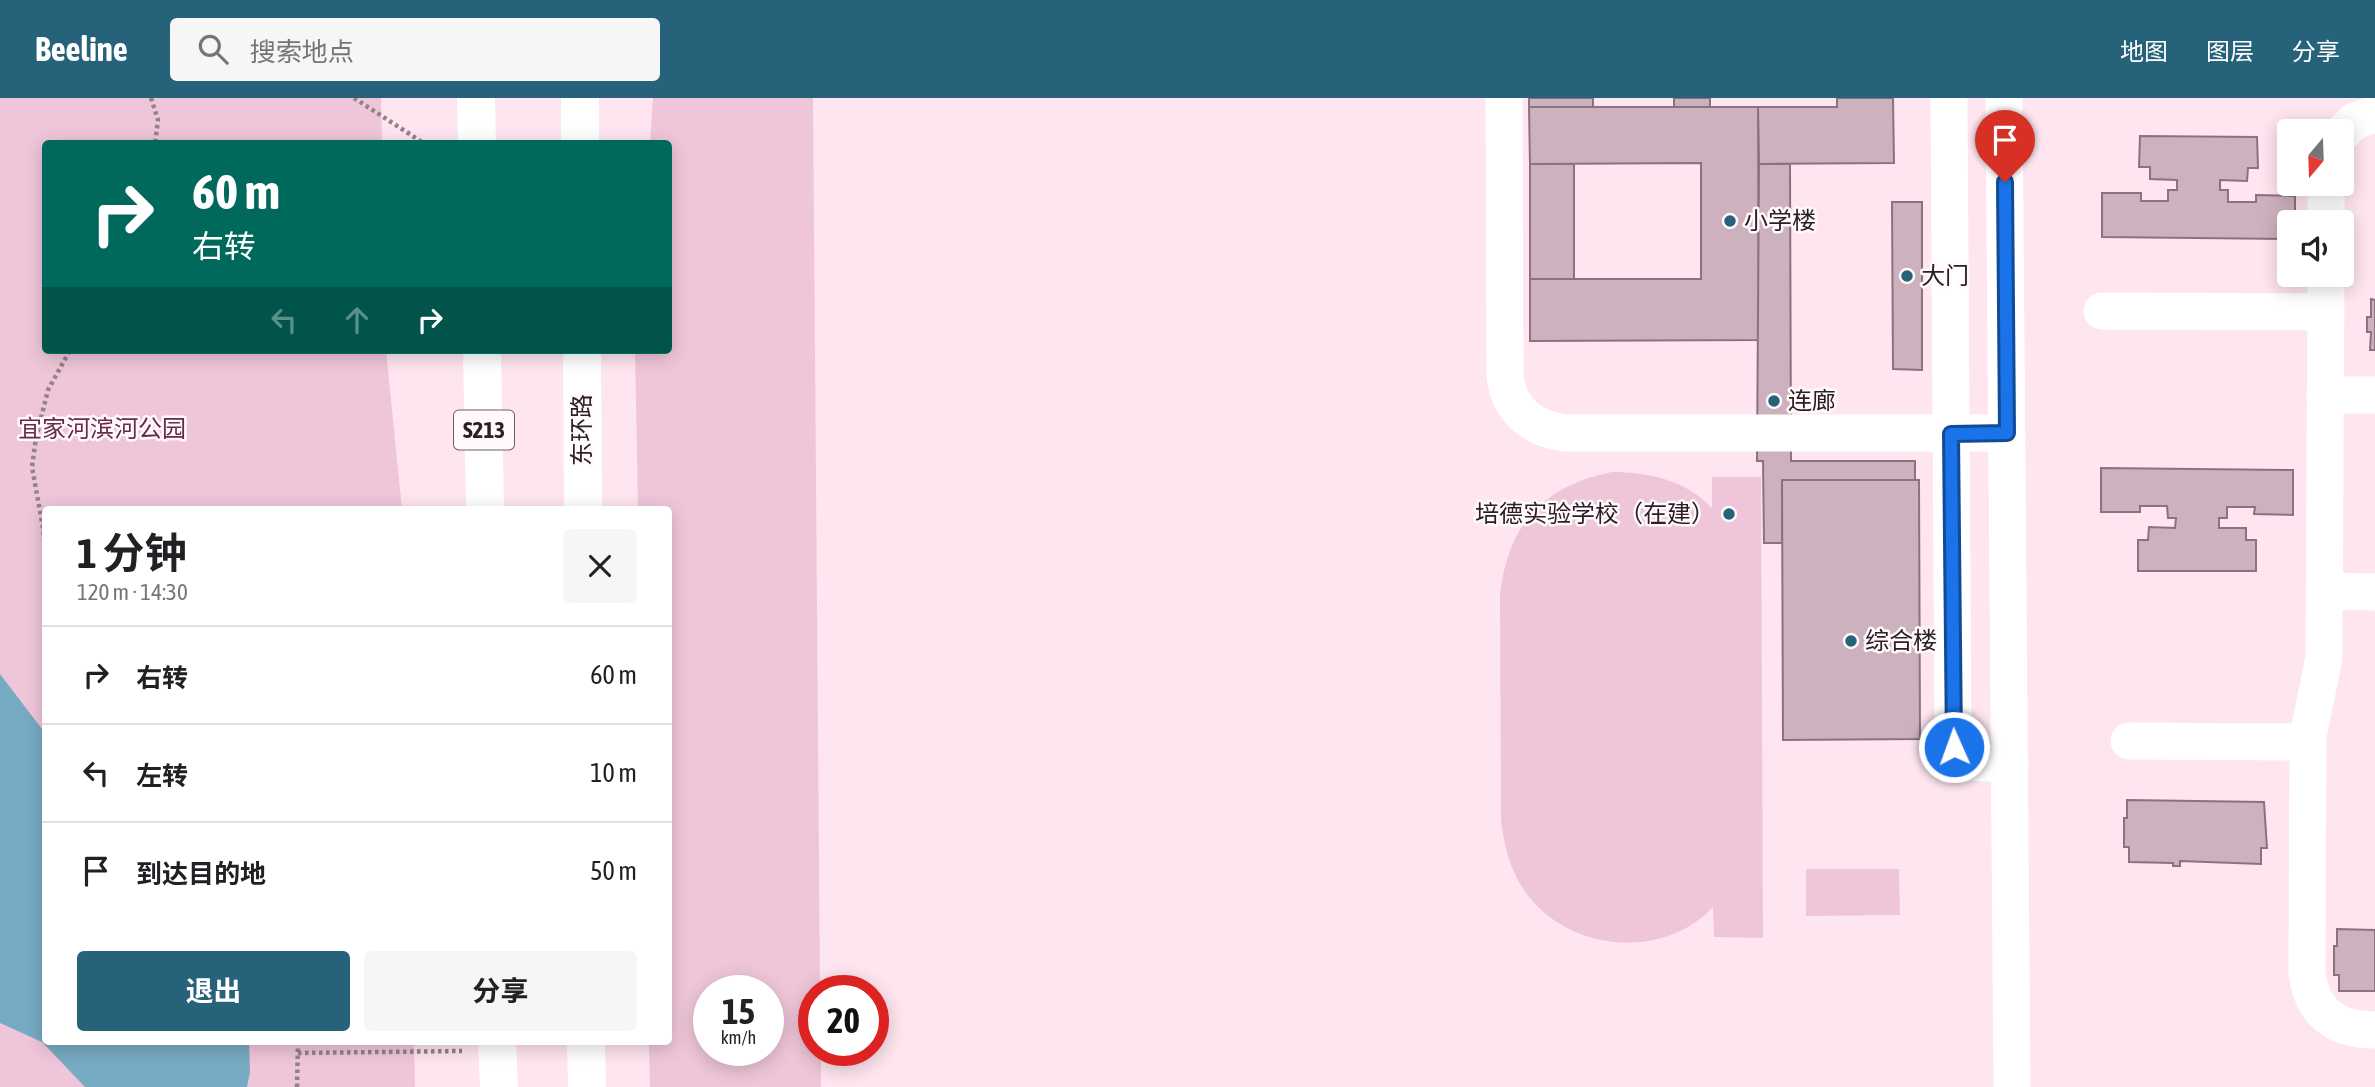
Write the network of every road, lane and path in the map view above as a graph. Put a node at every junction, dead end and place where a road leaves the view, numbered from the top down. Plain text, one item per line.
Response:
1 (151, 98) edge
2 (354, 98) edge
3 (476, 98) edge
4 (580, 98) edge
5 (1504, 98) edge
6 (1949, 98) edge
7 (2004, 98) edge
8 (2375, 114) edge
9 (2354, 123) edge
10 (156, 140) edge
11 (419, 140) edge
12 (477, 140) edge
13 (580, 140) edge
14 (2326, 287) edge
15 (2102, 311) dead end
16 (2326, 312) junction
17 (68, 354) edge
18 (482, 354) edge
19 (582, 354) edge
20 (2325, 395) junction
21 (2375, 395) edge
22 (2007, 433) junction
23 (1951, 434) junction
24 (485, 506) edge
25 (583, 506) edge
26 (42, 522) edge
27 (2325, 591) junction
28 (2375, 592) edge
29 (2129, 741) dead end
30 (2308, 743) junction
31 (2010, 762) junction
32 (2375, 1031) edge
33 (298, 1045) edge
34 (586, 1045) edge
35 (298, 1053) junction
36 (498, 1060) edge
37 (297, 1087) edge
38 (587, 1087) edge
39 (2012, 1087) edge

1 - 10 path
2 - 11 path
3 - 12 highway
4 - 13 highway
5 - 23 street
6 - 23 street
7 - 22 street
8 - 9 street
14 - 16 street
15 - 16 street
16 - 20 street
17 - 26 path
18 - 24 highway, S213
19 - 25 highway, 东环路
20 - 21 street
20 - 27 street
22 - 23 street
22 - 31 street
23 - 31 street
27 - 28 street
27 - 30 street
29 - 30 street
30 - 32 street
31 - 39 street
33 - 35 path
34 - 38 highway
35 - 36 path
35 - 37 path

